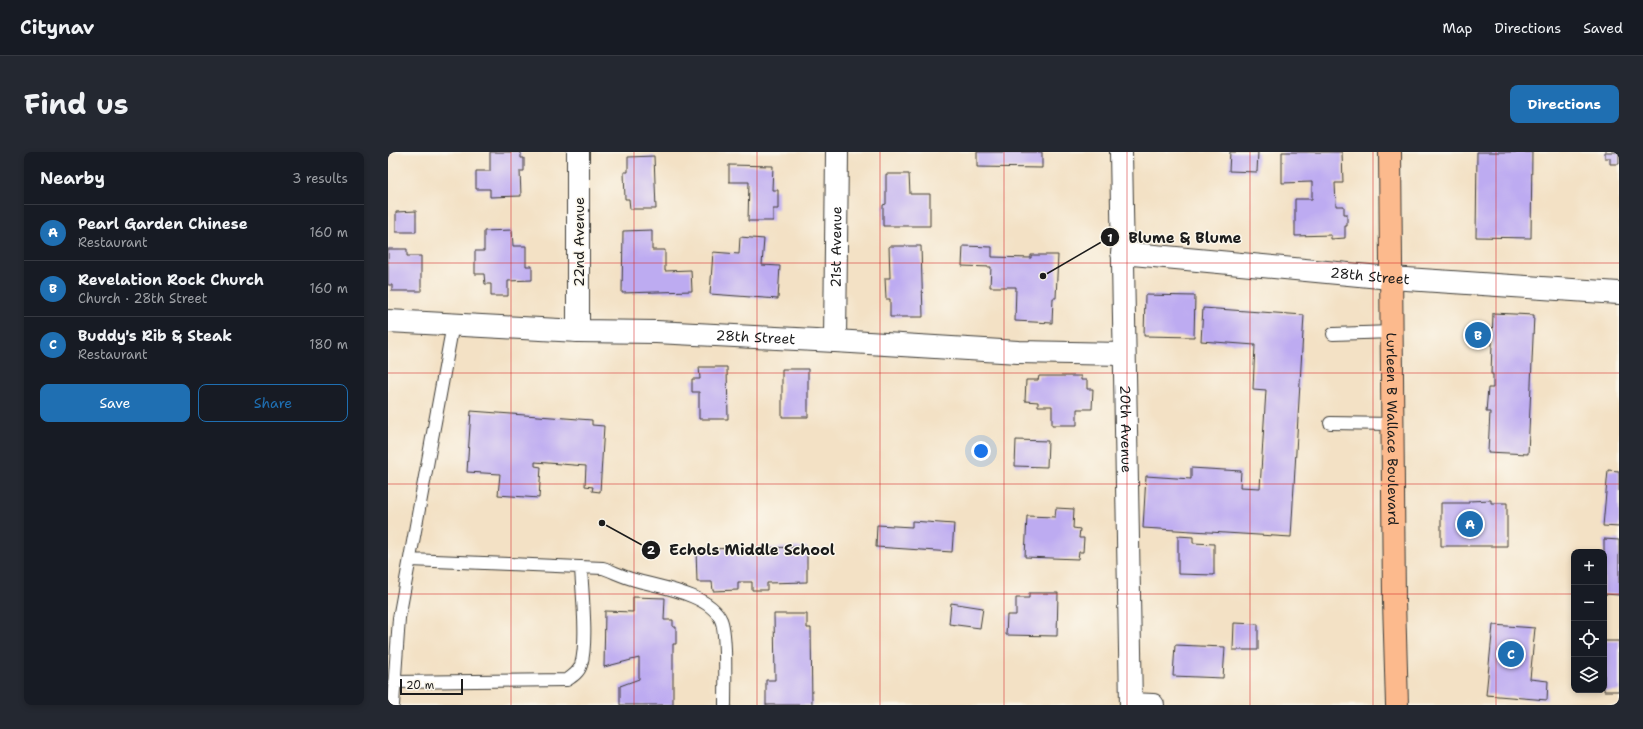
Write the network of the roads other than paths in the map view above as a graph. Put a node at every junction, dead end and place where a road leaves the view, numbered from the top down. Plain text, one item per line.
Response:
1 (578, 152) edge
2 (837, 152) edge
3 (1120, 152) edge
4 (1390, 152) edge
5 (1122, 253) junction
6 (1391, 278) junction
7 (1619, 293) edge
8 (388, 321) edge
9 (452, 324) junction
10 (578, 331) junction
11 (1392, 332) junction
12 (1333, 334) dead end
13 (835, 341) junction
14 (1123, 354) junction
15 (1330, 423) dead end
16 (1392, 424) junction
17 (410, 560) junction
18 (581, 567) junction
19 (394, 682) junction
20 (1130, 704) edge
21 (393, 705) edge
22 (725, 705) edge
23 (1153, 705) edge
24 (1396, 705) edge

1 - 10 street, 22nd Avenue
2 - 13 street, 21st Avenue
3 - 5 street, 20th Avenue
4 - 6 highway, Lurleen B Wallace Boulevard
5 - 6 street, 28th Street
5 - 14 street, 20th Avenue
6 - 7 street, 28th Street
6 - 11 highway, Lurleen B Wallace Boulevard
8 - 9 street, 28th Street
9 - 10 street, 28th Street
9 - 17 lane
10 - 13 street, 28th Street
11 - 12 lane
11 - 16 highway, Lurleen B Wallace Boulevard
13 - 14 street, 28th Street
14 - 20 street, 20th Avenue
15 - 16 lane
16 - 24 highway, Lurleen B Wallace Boulevard
17 - 18 lane
17 - 19 lane
18 - 19 lane
18 - 22 lane
19 - 21 lane
20 - 23 street

